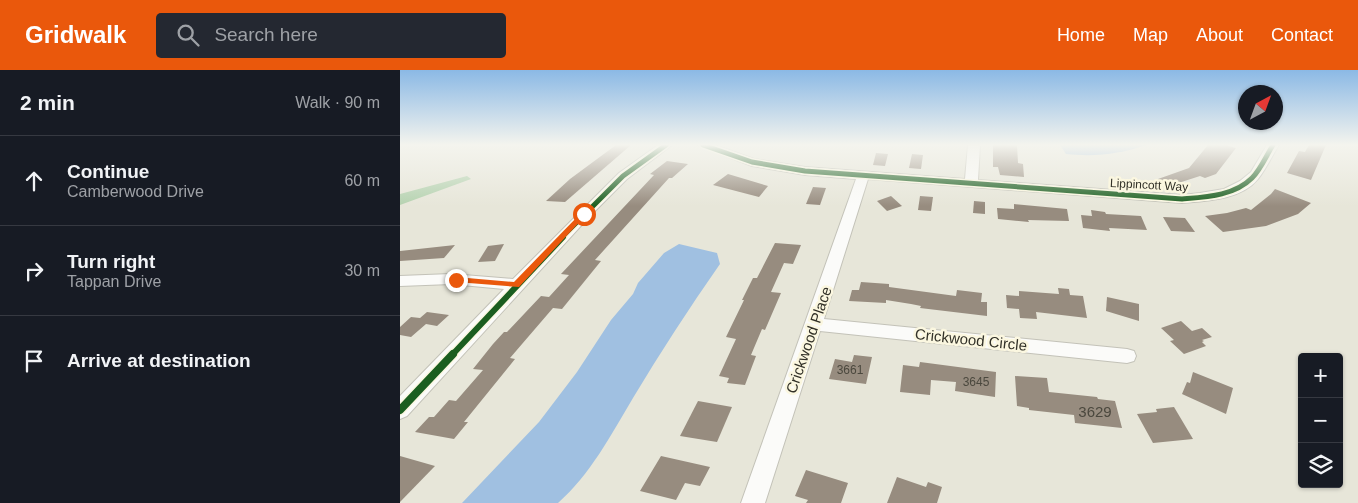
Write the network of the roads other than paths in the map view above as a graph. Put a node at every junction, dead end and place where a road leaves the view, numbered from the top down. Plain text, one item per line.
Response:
1 (638, 165) edge
2 (767, 165) edge
3 (972, 165) edge
4 (1259, 165) edge
5 (863, 176) junction
6 (971, 184) junction
7 (400, 282) edge
8 (516, 285) junction
9 (814, 324) junction
10 (1127, 356) dead end
11 (400, 410) edge
12 (753, 503) edge

1 - 8 street
2 - 5 street
3 - 6 street
4 - 6 street, Lippincott Way
5 - 6 street
5 - 9 street, Crickwood Place
7 - 8 street
8 - 11 street
9 - 10 street, Crickwood Circle
9 - 12 street, Crickwood Place

